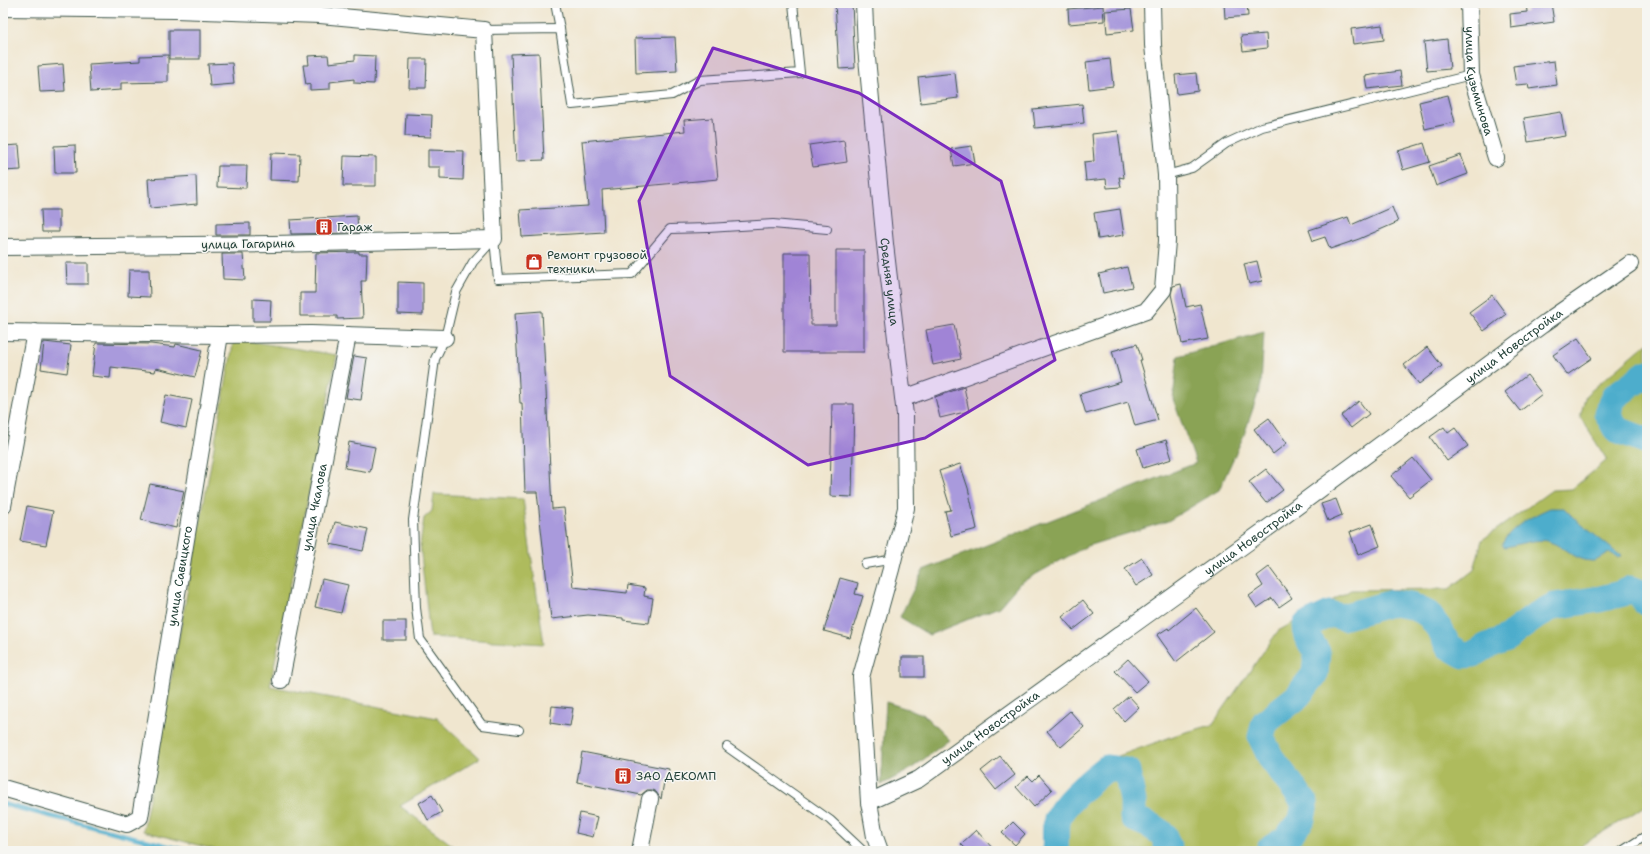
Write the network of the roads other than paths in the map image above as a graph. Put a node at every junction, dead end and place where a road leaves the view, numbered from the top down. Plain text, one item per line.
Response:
1 (555, 3) edge
2 (793, 3) edge
3 (864, 3) edge
4 (1152, 3) edge
5 (1469, 3) edge
6 (3, 8) edge
7 (560, 29) junction
8 (484, 30) junction
9 (1471, 75) junction
10 (1496, 158) dead end
11 (1166, 175) junction
12 (827, 229) dead end
13 (494, 239) junction
14 (3, 247) edge
15 (1630, 264) dead end
16 (3, 332) edge
17 (35, 332) junction
18 (220, 335) junction
19 (348, 335) junction
20 (445, 338) junction
21 (904, 398) junction
22 (3, 506) edge
23 (894, 559) junction
24 (865, 564) dead end
25 (281, 680) dead end
26 (519, 730) dead end
27 (727, 747) dead end
28 (3, 788) edge
29 (650, 800) dead end
30 (869, 802) junction
31 (1647, 835) edge
32 (640, 851) edge
33 (863, 851) edge
34 (880, 851) edge
35 (1622, 851) edge

1 - 7 lane
2 - 7 lane
3 - 21 street, Средняя улица
4 - 11 street
5 - 9 street, улица Кузьминова
6 - 8 street
7 - 8 lane
8 - 13 street
9 - 10 street, улица Кузьминова
9 - 11 lane
11 - 21 street
12 - 13 lane
13 - 14 street, улица Гагарина
13 - 20 lane
15 - 30 street, улица Новостройка
16 - 17 street
17 - 18 street
17 - 22 street
18 - 19 street
18 - 28 street, улица Савицкого
19 - 20 street
19 - 25 street, улица Чкалова
20 - 26 lane
21 - 23 street, Средняя улица
23 - 24 lane
23 - 30 street, Средняя улица
27 - 33 lane
29 - 32 street
30 - 34 street, Средняя улица
31 - 35 lane

